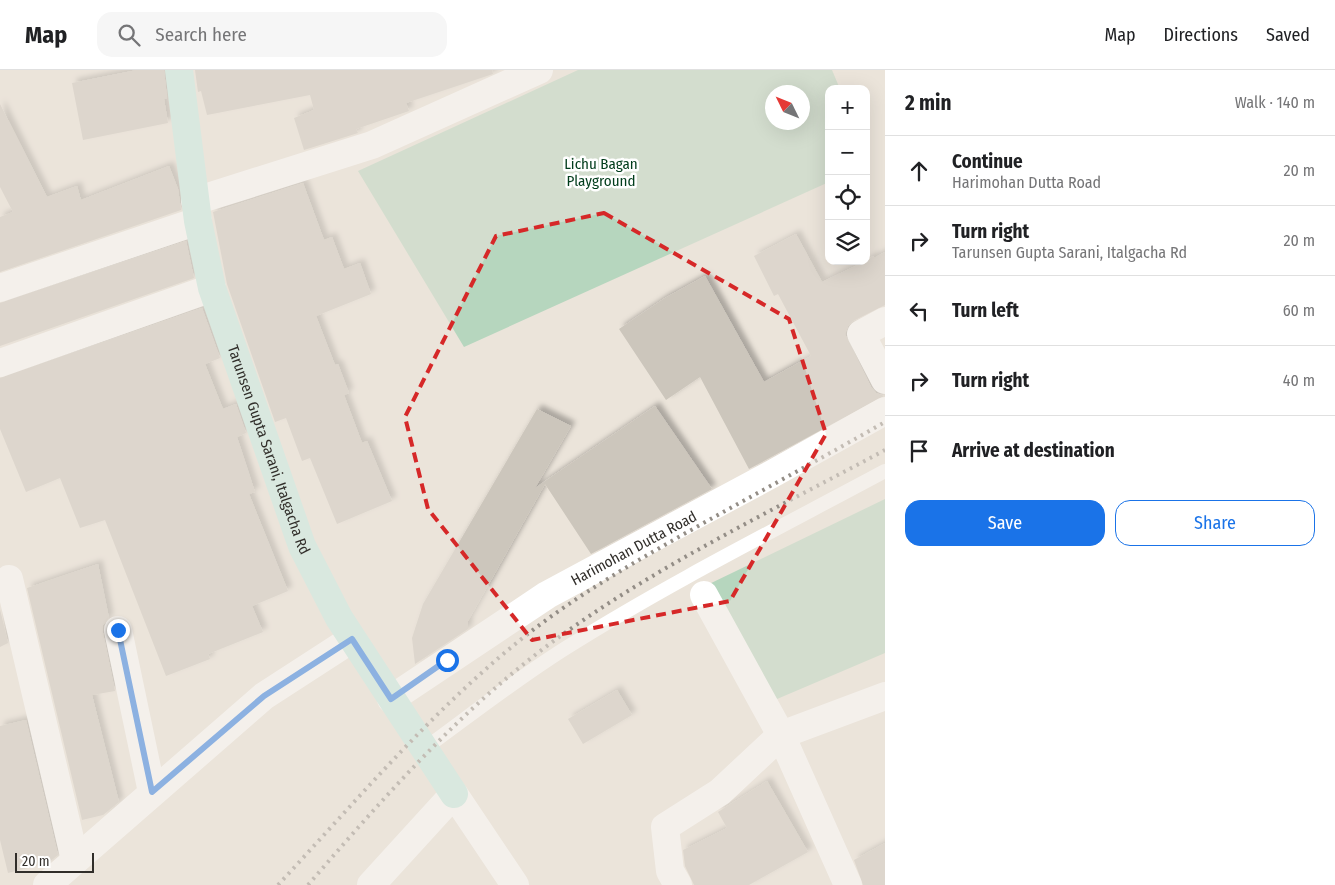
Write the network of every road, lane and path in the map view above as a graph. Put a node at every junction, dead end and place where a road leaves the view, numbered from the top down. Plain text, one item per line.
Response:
1 (179, 70) edge
2 (539, 70) edge
3 (196, 211) junction
4 (0, 288) edge
5 (212, 288) junction
6 (885, 321) edge
7 (0, 363) edge
8 (885, 380) edge
9 (885, 411) edge
10 (885, 471) edge
11 (9, 579) dead end
12 (704, 595) dead end
13 (118, 630) dead end
14 (352, 639) junction
15 (885, 696) edge
16 (391, 699) junction
17 (781, 734) junction
18 (424, 749) junction
19 (152, 792) junction
20 (454, 794) junction
21 (75, 860) junction
22 (47, 885) edge
23 (371, 885) edge
24 (515, 885) edge
25 (678, 885) edge
26 (848, 885) edge

1 - 3 street, Tarunsen Gupta Sarani, Italgacha Rd
2 - 3 street
3 - 4 street
3 - 5 street, Tarunsen Gupta Sarani, Italgacha Rd
5 - 7 street
5 - 14 street, Tarunsen Gupta Sarani, Italgacha Rd
6 - 8 street
9 - 16 street, Harimohan Dutta Road
10 - 18 lane
11 - 21 street
12 - 17 street
13 - 19 street
14 - 16 street, Tarunsen Gupta Sarani, Italgacha Rd
14 - 19 street
15 - 17 street
16 - 18 street, Tarunsen Gupta Sarani, Italgacha Rd
17 - 25 street
17 - 26 street
18 - 20 street, Tarunsen Gupta Sarani, Italgacha Rd
19 - 21 street
20 - 23 street
20 - 24 street
21 - 22 street

